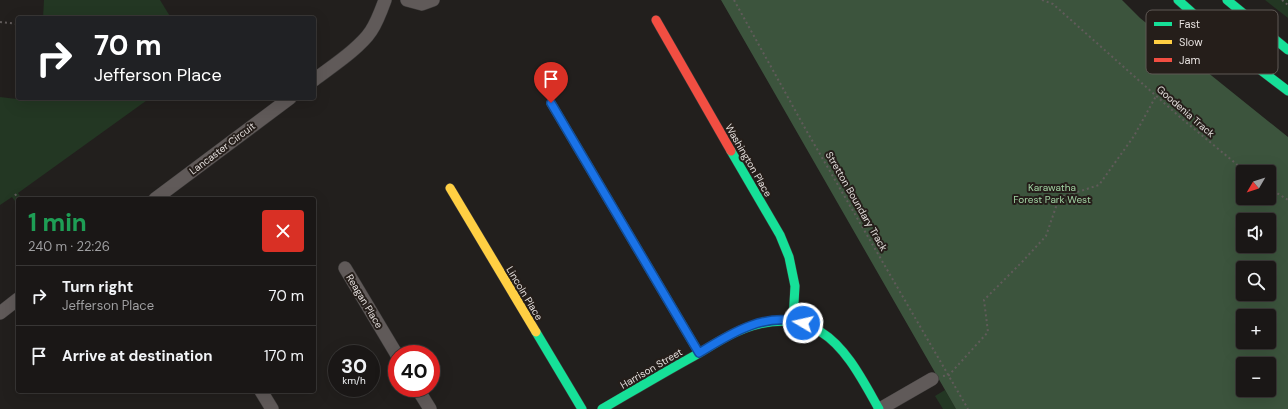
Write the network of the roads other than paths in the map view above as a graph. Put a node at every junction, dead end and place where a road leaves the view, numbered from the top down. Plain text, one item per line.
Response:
1 (385, 0) edge
2 (407, 0) edge
3 (433, 0) edge
4 (1178, 0) edge
5 (1227, 0) edge
6 (1189, 10) edge
7 (1239, 10) edge
8 (656, 20) dead end
9 (1278, 42) edge
10 (1288, 50) edge
11 (1267, 74) edge
12 (316, 78) edge
13 (1288, 90) edge
14 (287, 100) edge
15 (551, 103) dead end
16 (450, 188) dead end
17 (158, 197) edge
18 (345, 268) dead end
19 (16, 301) edge
20 (0, 313) edge
21 (793, 320) junction
22 (391, 345) edge
23 (699, 353) junction
24 (932, 378) dead end
25 (262, 393) edge
26 (423, 397) edge
27 (272, 409) edge
28 (430, 409) edge
29 (582, 409) edge
30 (602, 409) edge
31 (880, 409) edge

1 - 12 street
2 - 3 street
4 - 6 main road
5 - 7 main road
8 - 21 main road, Washington Place
9 - 10 main road
11 - 13 main road
14 - 17 street, Lancaster Circuit
15 - 23 main road
16 - 29 main road, Lincoln Place
18 - 22 street, Reagan Place
19 - 20 street
21 - 23 main road, Harrison Street
21 - 31 main road, Harrison Street
23 - 30 main road, Harrison Street
24 - 31 street
25 - 27 street
26 - 28 street

